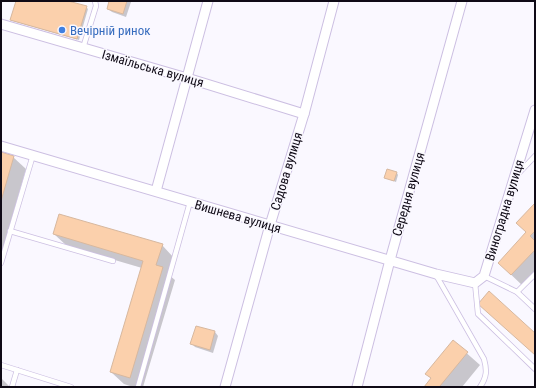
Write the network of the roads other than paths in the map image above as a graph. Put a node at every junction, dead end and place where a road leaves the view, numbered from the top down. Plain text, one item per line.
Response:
1 (95, 1) edge
2 (208, 1) edge
3 (334, 1) edge
4 (462, 1) edge
5 (1, 24) edge
6 (83, 48) junction
7 (187, 78) junction
8 (535, 110) edge
9 (304, 114) junction
10 (1, 146) edge
11 (33, 155) junction
12 (535, 156) edge
13 (514, 179) junction
14 (156, 191) junction
15 (190, 202) junction
16 (270, 225) junction
17 (10, 231) junction
18 (390, 260) junction
19 (113, 261) dead end
20 (1, 264) edge
21 (436, 274) junction
22 (535, 274) edge
23 (484, 276) junction
24 (475, 283) junction
25 (516, 292) junction
26 (535, 309) edge
27 (1, 365) edge
28 (535, 369) edge
29 (17, 370) junction
30 (12, 387) edge
31 (71, 387) edge
32 (138, 387) edge
33 (225, 387) edge
34 (357, 387) edge
35 (480, 387) edge

1 - 6 lane
2 - 7 street
3 - 9 street, Садова вулиця
4 - 18 street, Середня вулиця
5 - 6 street, Ізмаїльська вулиця
6 - 7 street, Ізмаїльська вулиця
7 - 9 street, Ізмаїльська вулиця
7 - 14 street
8 - 13 street, Виноградна вулиця
9 - 16 street, Садова вулиця
10 - 11 street, Вишнева вулиця
11 - 14 street, Вишнева вулиця
11 - 17 lane
12 - 13 lane
13 - 23 street, Виноградна вулиця
14 - 15 street, Вишнева вулиця
15 - 16 street, Вишнева вулиця
15 - 32 lane
16 - 18 street, Вишнева вулиця
16 - 33 street, Садова вулиця
17 - 19 lane
17 - 20 lane
18 - 21 street, Вишнева вулиця
18 - 34 street, Середня вулиця
21 - 24 street, Вишнева вулиця
21 - 35 lane
22 - 25 lane
23 - 24 street, Виноградна вулиця
23 - 25 lane
24 - 28 lane
25 - 26 lane
27 - 29 lane
29 - 30 lane
29 - 31 lane

